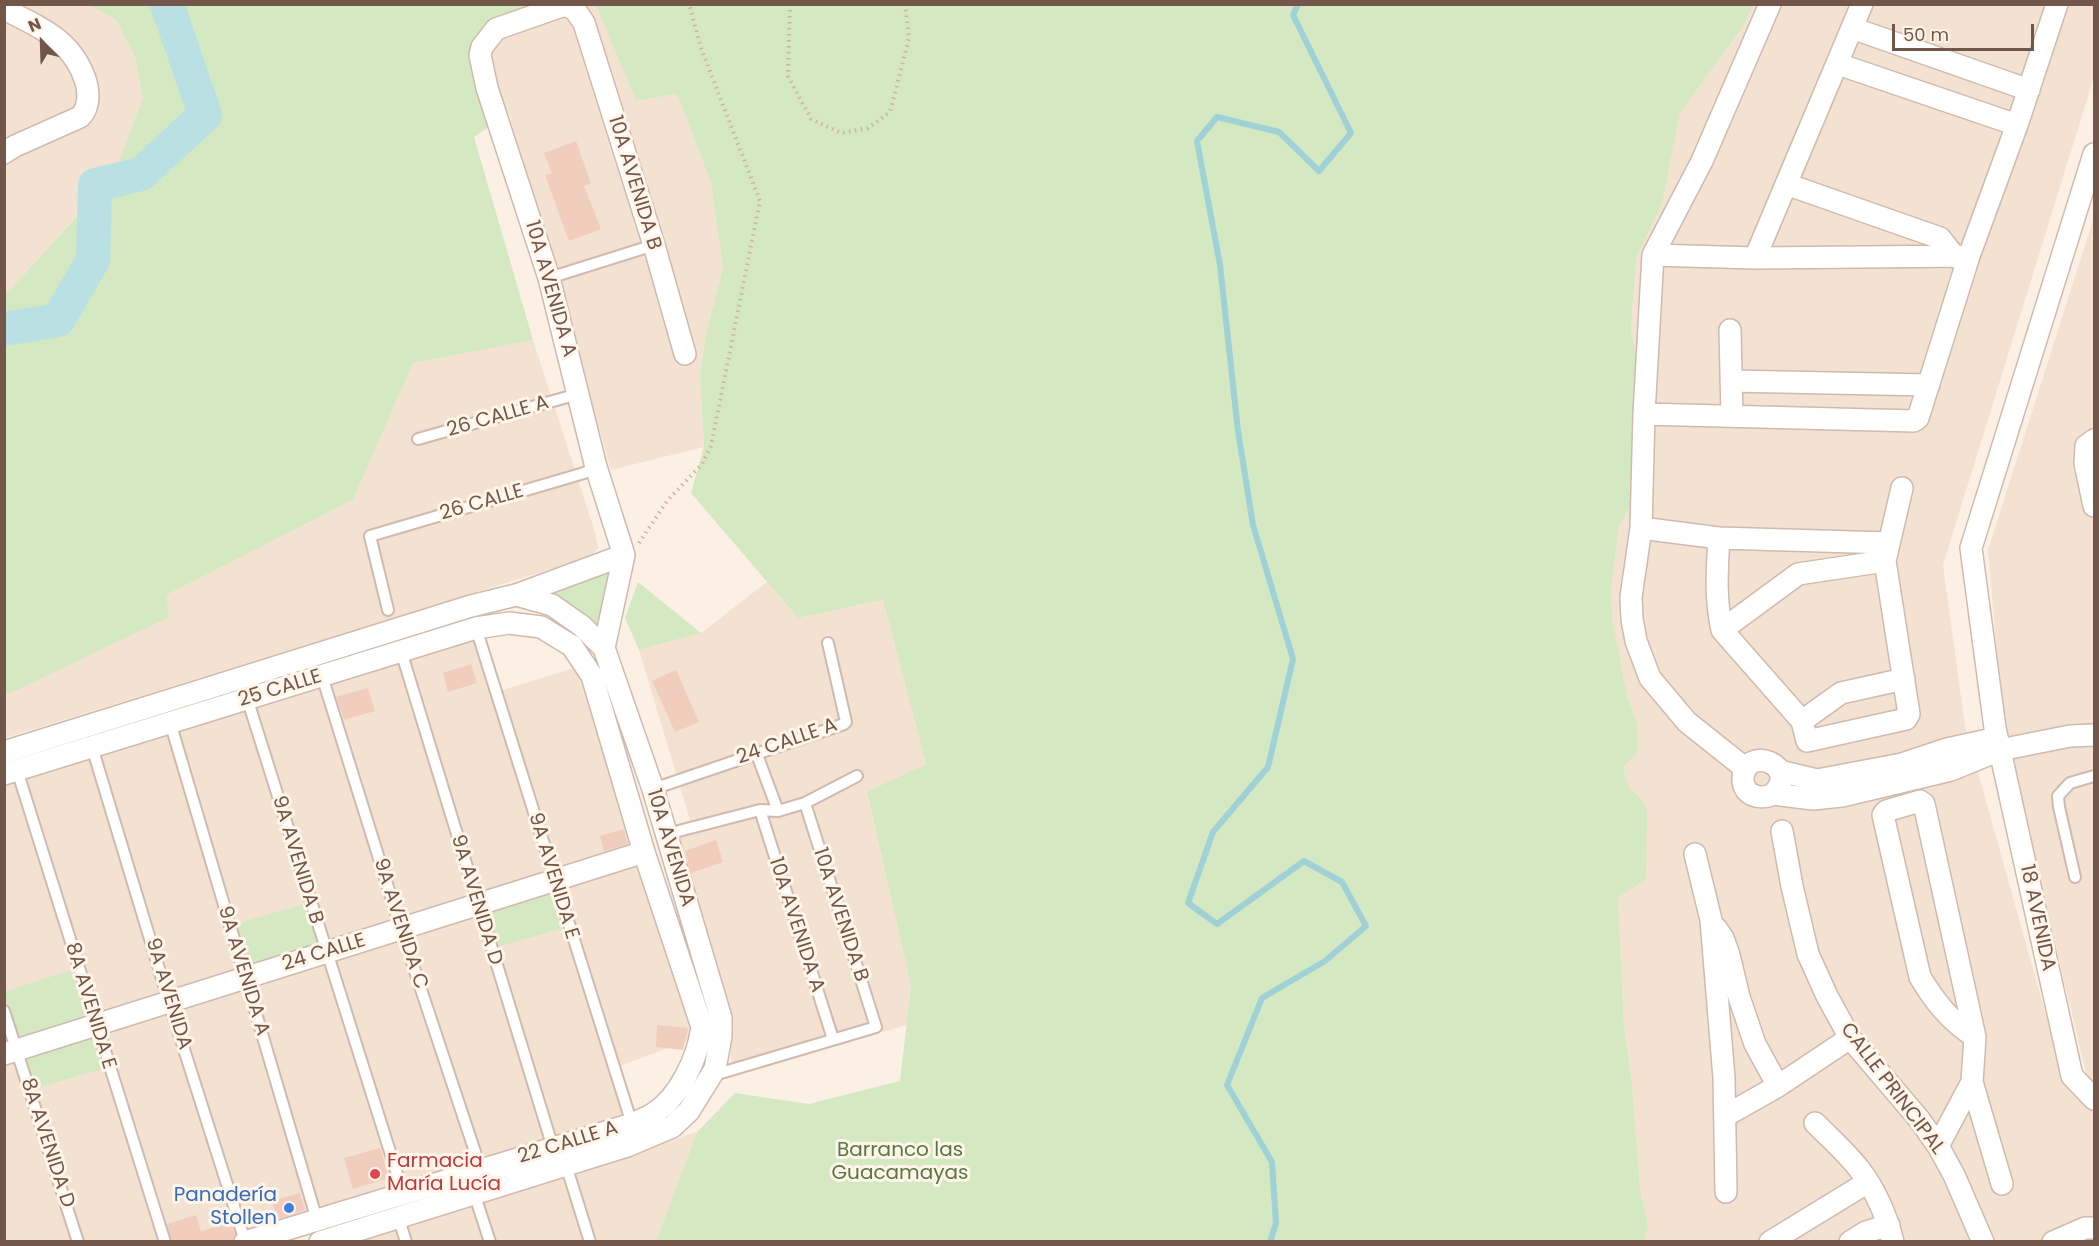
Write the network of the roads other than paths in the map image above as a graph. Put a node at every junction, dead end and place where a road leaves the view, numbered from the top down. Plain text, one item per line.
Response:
1 (1770, 4) edge
2 (1862, 4) edge
3 (2057, 4) edge
4 (4, 9) edge
5 (578, 13) joint
6 (1852, 28) junction
7 (1838, 64) junction
8 (2029, 90) junction
9 (2018, 125) junction
10 (4, 153) edge
11 (2094, 154) edge
12 (1786, 184) junction
13 (654, 245) junction
14 (1653, 255) junction
15 (1962, 256) junction
16 (1755, 258) junction
17 (549, 278) junction
18 (1730, 330) dead end
19 (685, 354) dead end
20 (1731, 381) junction
21 (1929, 385) junction
22 (578, 394) junction
23 (1644, 414) junction
24 (1732, 416) junction
25 (418, 439) dead end
26 (2094, 440) edge
27 (596, 467) junction
28 (1902, 488) dead end
29 (2094, 506) edge
30 (1641, 528) junction
31 (1719, 538) junction
32 (1887, 552) junction
33 (624, 555) junction
34 (516, 595) junction
35 (388, 610) dead end
36 (572, 619) joint
37 (476, 628) junction
38 (1722, 630) junction
39 (557, 636) joint
40 (366, 639) junction
41 (828, 643) dead end
42 (604, 648) junction
43 (401, 651) junction
44 (373, 660) junction
45 (322, 676) junction
46 (1904, 679) junction
47 (247, 698) junction
48 (2094, 720) edge
49 (1802, 721) junction
50 (170, 723) junction
51 (2094, 735) edge
52 (2070, 736) junction
53 (1997, 739) junction
54 (92, 747) junction
55 (4, 752) edge
56 (756, 753) junction
57 (1746, 768) junction
58 (1779, 771) junction
59 (10, 772) edge
60 (857, 776) dead end
61 (2094, 776) edge
62 (653, 789) junction
63 (1773, 794) junction
64 (805, 803) junction
65 (760, 810) junction
66 (778, 811) junction
67 (1782, 831) dead end
68 (667, 834) junction
69 (644, 852) junction
70 (1695, 854) dead end
71 (2075, 878) dead end
72 (554, 880) junction
73 (477, 905) junction
74 (1711, 920) junction
75 (401, 929) junction
76 (326, 952) junction
77 (244, 978) junction
78 (170, 1002) junction
79 (4, 1011) edge
80 (95, 1025) junction
81 (1975, 1037) junction
82 (1850, 1038) junction
83 (833, 1039) junction
84 (11, 1052) edge
85 (1972, 1082) junction
86 (706, 1083) junction
87 (1778, 1086) junction
88 (675, 1093) joint
89 (2094, 1099) edge
90 (654, 1113) junction
91 (1725, 1116) junction
92 (1815, 1123) dead end
93 (632, 1124) junction
94 (672, 1127) junction
95 (1938, 1146) junction
96 (560, 1156) junction
97 (481, 1170) junction
98 (1868, 1182) junction
99 (2002, 1184) dead end
100 (1726, 1192) dead end
101 (403, 1193) junction
102 (474, 1193) junction
103 (398, 1216) junction
104 (317, 1220) junction
105 (2094, 1228) edge
106 (1891, 1233) edge
107 (2063, 1240) edge
108 (245, 1241) edge
109 (325, 1241) edge
110 (78, 1242) edge
111 (165, 1242) edge
112 (406, 1242) edge
113 (490, 1242) edge
114 (591, 1242) edge
115 (1770, 1242) edge
116 (1850, 1242) edge
117 (1983, 1242) edge

1 - 14 street
2 - 6 street
3 - 8 street
4 - 10 street
5 - 13 street, 10A AVENIDA B
5 - 17 street, 10A AVENIDA A
6 - 7 street
6 - 8 street
7 - 9 street
7 - 12 street
8 - 9 street
9 - 15 street
11 - 53 street, 18 AVENIDA
12 - 15 street
12 - 16 street
13 - 17 lane
13 - 19 street, 10A AVENIDA B
14 - 16 street
14 - 23 street
15 - 16 street
15 - 21 street
17 - 22 street, 10A AVENIDA A
18 - 20 street
20 - 21 street
20 - 24 street
21 - 24 street
22 - 25 lane, 26 CALLE A
22 - 27 street, 10A AVENIDA A
23 - 24 street
23 - 30 street
26 - 29 street
27 - 33 street, 10A AVENIDA A
27 - 35 lane, 26 CALLE
28 - 32 street
30 - 31 street
30 - 57 street
31 - 32 street
31 - 38 street
32 - 38 street
32 - 46 street
33 - 34 street, 25 CALLE
33 - 42 street
34 - 36 street, 25 CALLE
34 - 40 street, 25 CALLE
36 - 42 street, 10A AVENIDA
37 - 39 street, 25 CALLE
37 - 43 street, 25 CALLE
37 - 72 lane, 9A AVENIDA E
38 - 49 street
39 - 69 street, 10A AVENIDA
40 - 44 street
40 - 55 street, 25 CALLE
41 - 56 lane, 24 CALLE A
42 - 62 street, 10A AVENIDA
43 - 44 street, 25 CALLE
43 - 73 lane, 9A AVENIDA D
44 - 45 street, 25 CALLE
45 - 47 street, 25 CALLE
45 - 75 lane, 9A AVENIDA C
46 - 49 street
46 - 49 street
47 - 50 street, 25 CALLE
47 - 76 lane, 9A AVENIDA B
48 - 52 street
50 - 54 street, 25 CALLE
50 - 77 lane, 9A AVENIDA A
51 - 52 street
52 - 53 street
53 - 58 street
53 - 63 street
53 - 89 street, 18 AVENIDA
54 - 59 street, 25 CALLE
54 - 78 lane, 9A AVENIDA
56 - 62 lane, 24 CALLE A
56 - 66 lane
57 - 58 street
57 - 63 street
58 - 63 street
59 - 80 lane, 8A AVENIDA E
60 - 64 lane
61 - 71 lane
62 - 68 street, 10A AVENIDA
64 - 66 lane
64 - 83 lane, 10A AVENIDA B
65 - 66 lane
65 - 68 lane
65 - 83 lane, 10A AVENIDA A
67 - 82 street, CALLE PRINCIPAL
68 - 86 street, 10A AVENIDA
69 - 72 street, 24 CALLE
69 - 88 street, 10A AVENIDA
70 - 74 street
72 - 73 street, 24 CALLE
72 - 93 lane, 9A AVENIDA E
73 - 75 street, 24 CALLE
73 - 96 lane, 9A AVENIDA D
74 - 87 street
74 - 91 street
75 - 76 street, 24 CALLE
75 - 97 lane, 9A AVENIDA C
76 - 77 street, 24 CALLE
76 - 101 lane, 9A AVENIDA B
77 - 78 street, 24 CALLE
77 - 104 lane, 9A AVENIDA A
78 - 80 street, 24 CALLE
78 - 108 lane, 9A AVENIDA
79 - 84 lane, 8A AVENIDA D
80 - 84 street, 24 CALLE
80 - 111 lane, 8A AVENIDA E
81 - 81 street
81 - 85 street
82 - 87 street
82 - 95 street, CALLE PRINCIPAL
83 - 86 lane
84 - 110 lane, 8A AVENIDA D
85 - 95 street
85 - 99 street
86 - 94 street, 22 CALLE A
87 - 91 street
88 - 90 street, 22 CALLE A
90 - 93 street, 22 CALLE A
90 - 94 street
91 - 100 street
92 - 98 street
93 - 96 street, 22 CALLE A
94 - 96 street, 22 CALLE A
95 - 117 street, CALLE PRINCIPAL
96 - 97 street, 22 CALLE A
96 - 102 street, 22 CALLE A
96 - 114 lane, 9A AVENIDA D
97 - 101 street, 22 CALLE A
98 - 106 street
98 - 115 street
101 - 104 street, 22 CALLE A
102 - 103 street, 22 CALLE A
102 - 113 lane
103 - 109 street, 22 CALLE A
103 - 112 lane
104 - 108 street, 22 CALLE A
105 - 107 street
106 - 116 street

